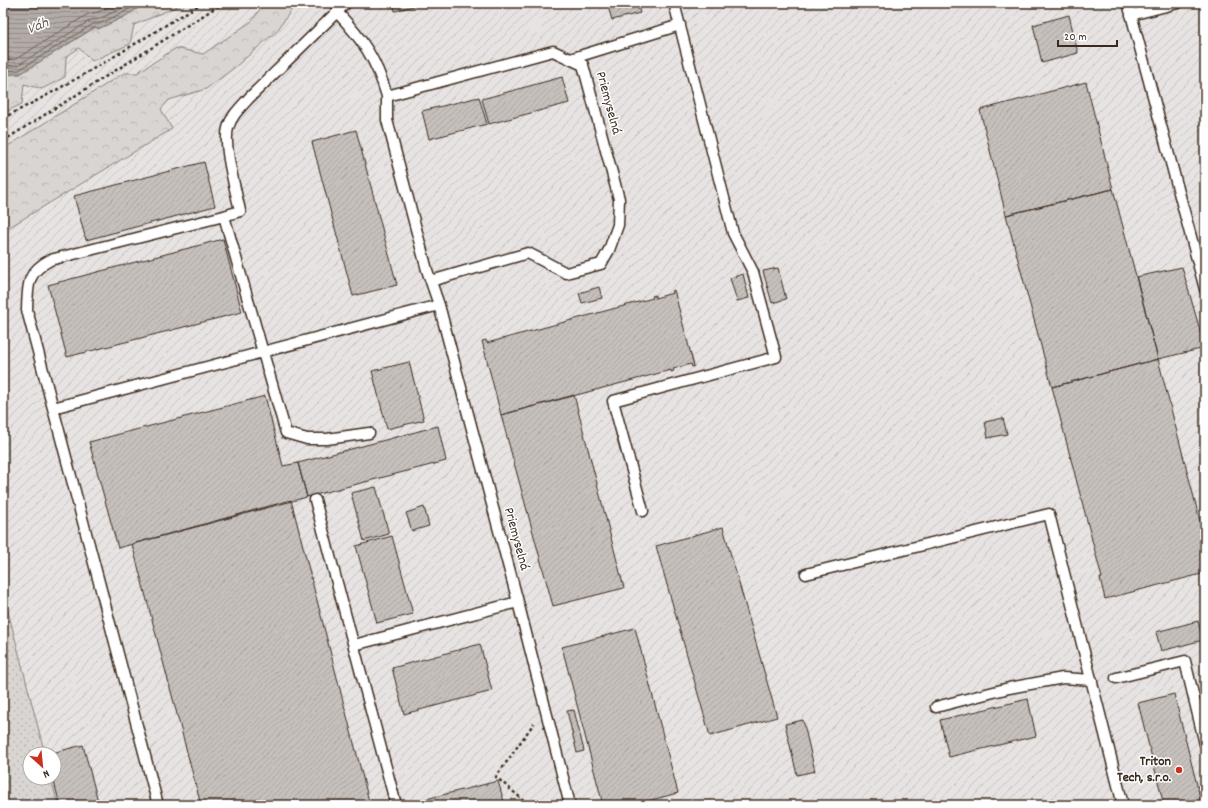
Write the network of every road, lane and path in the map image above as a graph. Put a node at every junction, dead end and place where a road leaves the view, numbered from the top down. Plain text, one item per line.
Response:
1 (202, 3) edge
2 (223, 3) edge
3 (346, 3) edge
4 (674, 3) edge
5 (1128, 3) edge
6 (1178, 3) edge
7 (336, 12) junction
8 (1131, 15) junction
9 (680, 25) junction
10 (570, 59) junction
11 (387, 96) junction
12 (3, 118) edge
13 (3, 141) edge
14 (224, 216) junction
15 (431, 281) junction
16 (1205, 289) edge
17 (439, 305) junction
18 (263, 352) junction
19 (53, 408) junction
20 (369, 433) dead end
21 (315, 500) dead end
22 (643, 511) dead end
23 (806, 574) dead end
24 (518, 602) junction
25 (354, 645) junction
26 (1116, 678) dead end
27 (1092, 680) junction
28 (936, 707) dead end
29 (545, 708) junction
30 (1205, 744) edge
31 (158, 805) edge
32 (396, 805) edge
33 (529, 805) edge
34 (570, 805) edge
35 (1123, 805) edge

1 - 12 path
2 - 13 path
3 - 7 lane
4 - 9 lane
5 - 8 lane
6 - 8 lane
7 - 11 lane
7 - 14 lane
8 - 16 lane
9 - 10 lane
9 - 22 lane
10 - 11 lane, Priemyselná
10 - 15 lane, Priemyselná
11 - 15 lane, Priemyselná
14 - 18 lane
14 - 19 lane
15 - 17 lane, Priemyselná
17 - 18 lane
17 - 24 lane, Priemyselná
18 - 19 lane
18 - 20 lane
19 - 31 lane
21 - 25 lane
23 - 27 lane
24 - 25 lane
24 - 29 lane, Priemyselná
25 - 32 lane
26 - 30 lane
27 - 28 lane
27 - 35 lane
29 - 33 path
29 - 34 lane, Priemyselná

